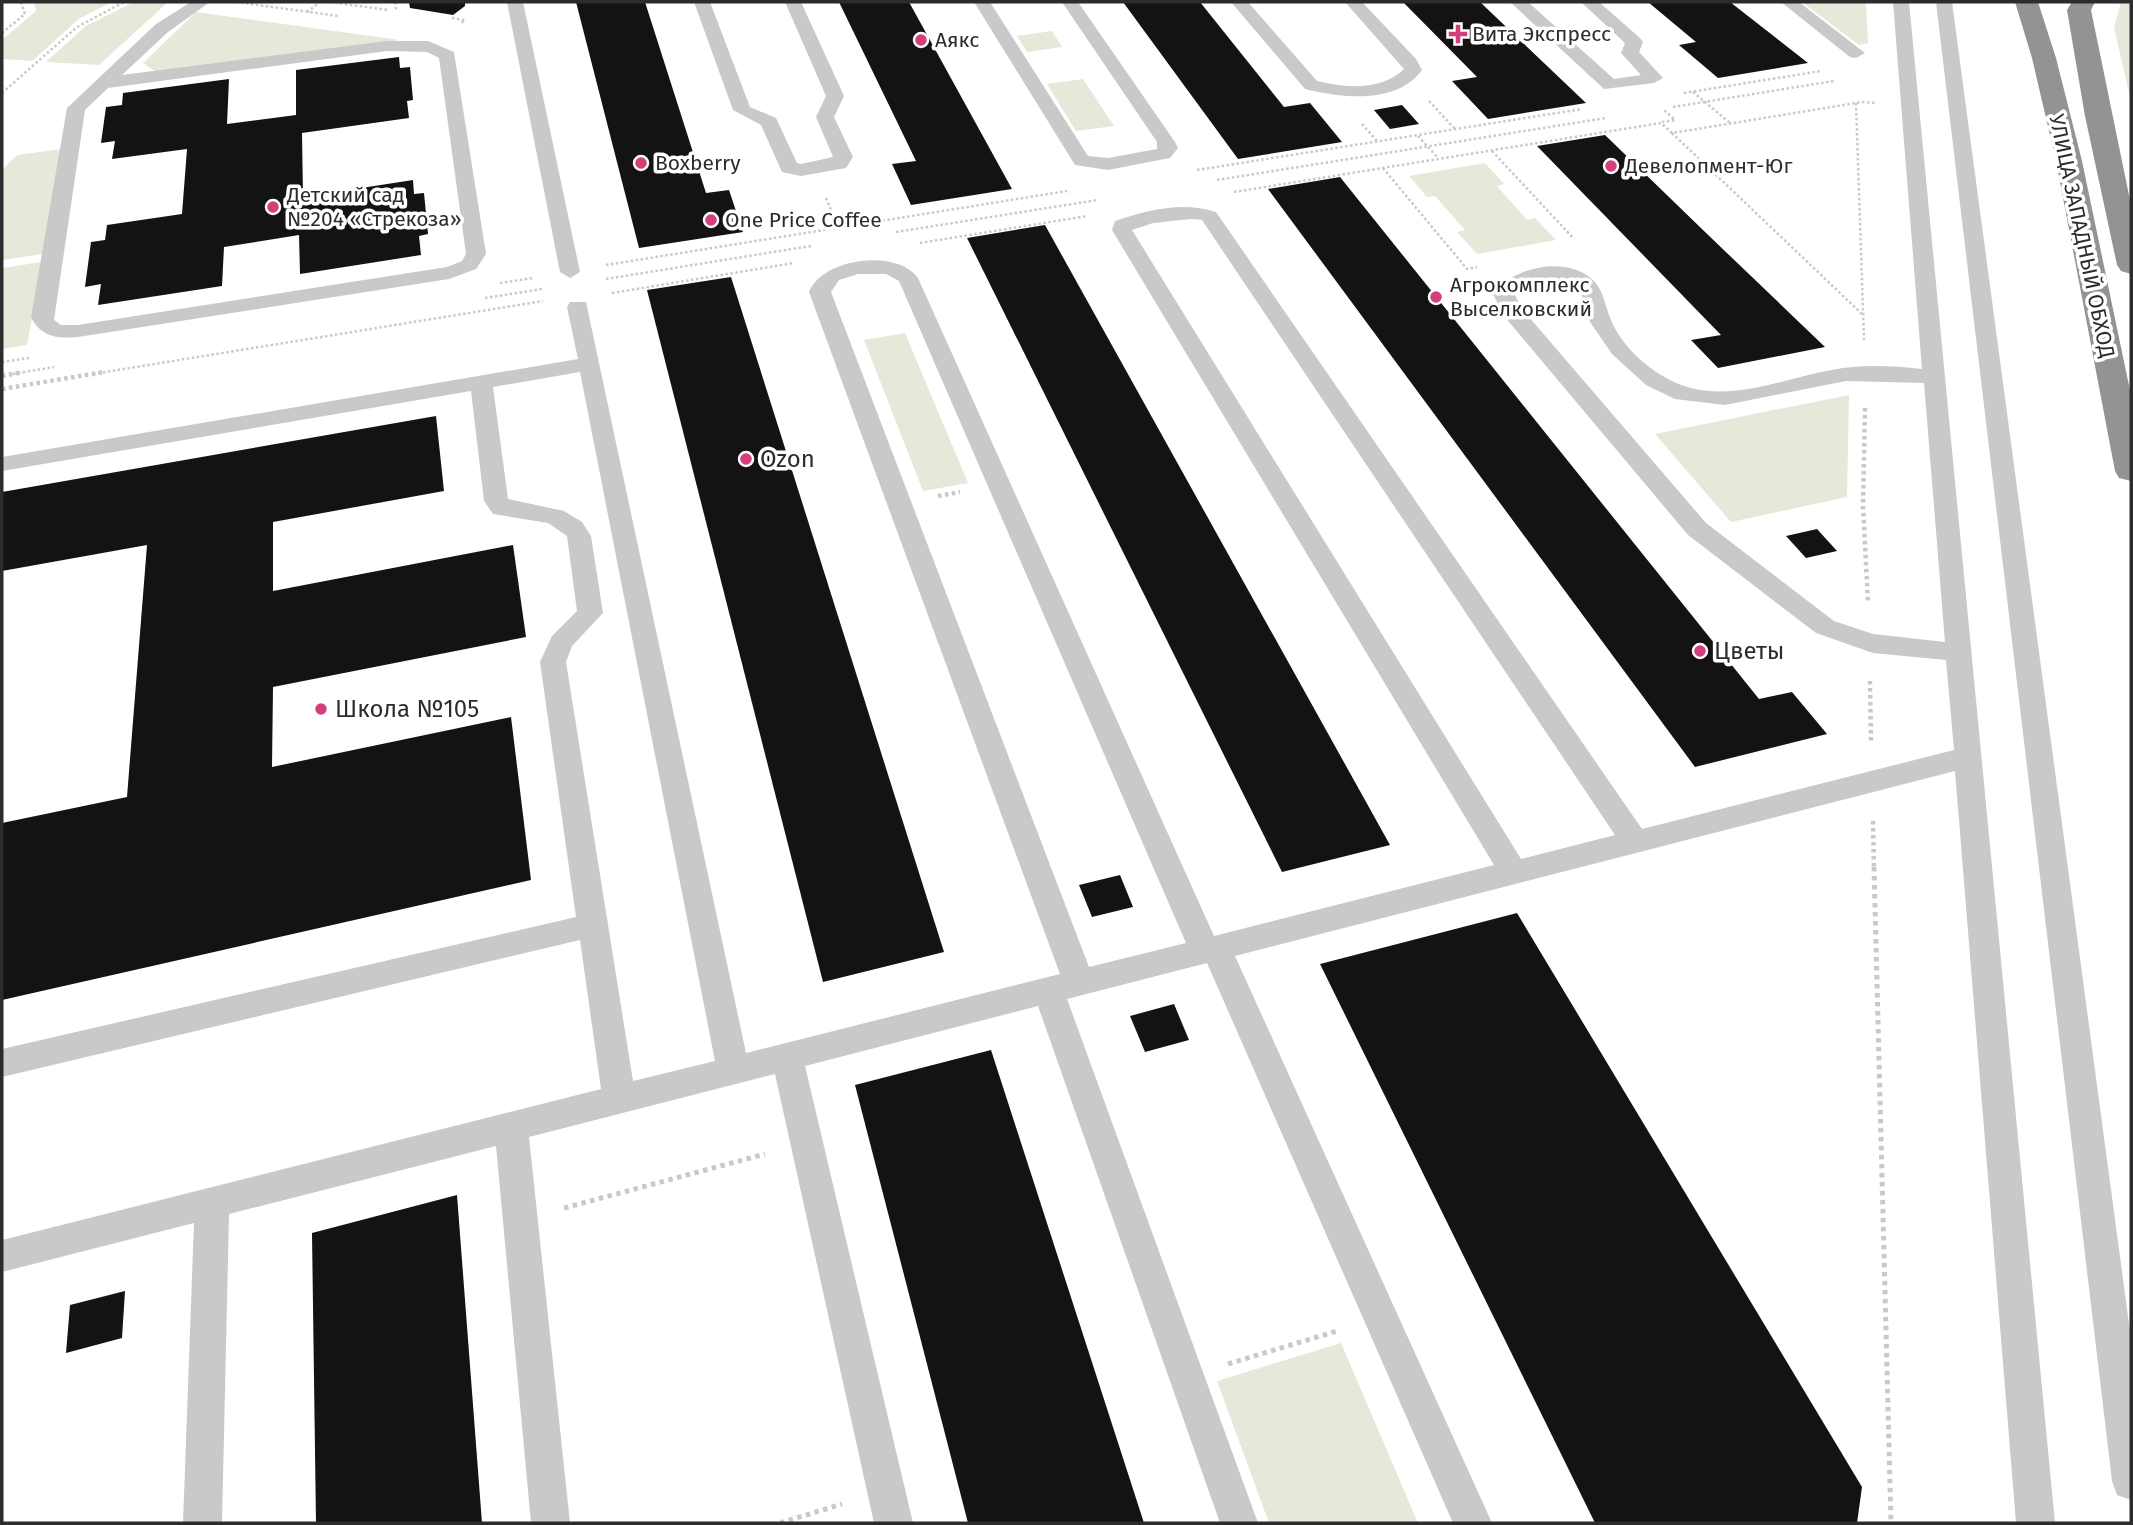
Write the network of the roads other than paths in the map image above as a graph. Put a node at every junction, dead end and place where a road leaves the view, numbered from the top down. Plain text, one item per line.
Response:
1 (202, 2) edge
2 (516, 2) edge
3 (702, 2) edge
4 (793, 2) edge
5 (982, 2) edge
6 (1070, 2) edge
7 (1238, 2) edge
8 (1353, 2) edge
9 (1518, 2) edge
10 (1589, 2) edge
11 (1789, 2) edge
12 (1901, 2) edge
13 (1944, 2) edge
14 (2026, 2) edge
15 (2083, 2) edge
16 (1856, 52) road end
17 (103, 83) junction
18 (2131, 265) edge
19 (570, 272) road end
20 (578, 307) dead end
21 (589, 364) junction
22 (1934, 377) junction
23 (481, 382) junction
24 (2, 464) edge
25 (2131, 471) edge
26 (1959, 652) junction
27 (1968, 757) junction
28 (1635, 842) junction
29 (1514, 873) junction
30 (593, 925) junction
31 (1210, 950) junction
32 (1063, 987) junction
33 (787, 1057) junction
34 (2, 1063) edge
35 (733, 1071) junction
36 (619, 1100) junction
37 (511, 1127) junction
38 (212, 1203) junction
39 (2, 1256) edge
40 (2131, 1481) edge
41 (890, 1507) edge
42 (202, 1523) edge
43 (551, 1523) edge
44 (1239, 1523) edge
45 (1473, 1523) edge
46 (2036, 1523) edge

1 - 17 lane
2 - 19 lane
3 - 4 lane
5 - 6 lane
7 - 8 lane
9 - 10 lane
11 - 16 lane
12 - 22 lane
13 - 40 lane
14 - 25 highway, УЛИЦА ЗАПАДНЫЙ ОБХОД
15 - 18 highway, УЛИЦА ЗАПАДНЫЙ ОБХОД
17 - 17 lane
20 - 21 lane
21 - 23 lane
21 - 35 lane
22 - 26 lane
22 - 26 lane
23 - 24 lane
23 - 30 lane
26 - 27 lane
27 - 28 lane
27 - 46 lane
28 - 29 lane
28 - 29 lane
29 - 31 lane
30 - 34 lane
30 - 36 lane
31 - 32 lane
31 - 32 lane
31 - 45 lane
32 - 33 lane
32 - 44 lane
33 - 35 lane
33 - 41 lane
35 - 36 lane
36 - 37 lane
37 - 38 lane
37 - 43 lane
38 - 39 lane
38 - 42 lane

